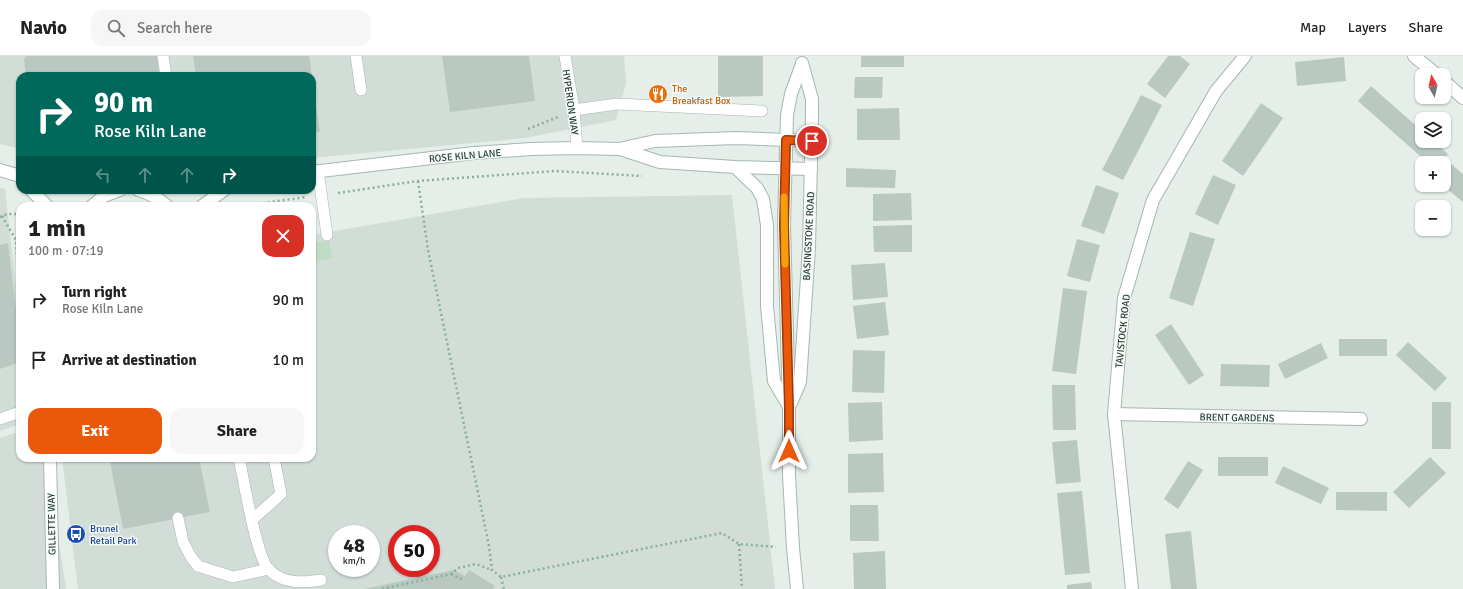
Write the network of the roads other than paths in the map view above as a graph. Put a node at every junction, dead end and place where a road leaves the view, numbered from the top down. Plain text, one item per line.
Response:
1 (163, 56) edge
2 (356, 56) edge
3 (565, 56) edge
4 (1245, 56) edge
5 (1414, 56) edge
6 (802, 60) edge
7 (1429, 68) edge
8 (165, 72) edge
9 (1451, 87) edge
10 (361, 90) dead end
11 (1463, 98) edge
12 (574, 110) junction
13 (762, 111) dead end
14 (786, 140) junction
15 (812, 141) junction
16 (578, 148) junction
17 (620, 149) junction
18 (735, 166) junction
19 (785, 168) junction
20 (811, 169) junction
21 (0, 170) edge
22 (316, 172) edge
23 (16, 176) edge
24 (316, 176) edge
25 (35, 194) edge
26 (108, 194) edge
27 (150, 194) edge
28 (218, 194) edge
29 (43, 202) edge
30 (97, 202) edge
31 (162, 202) edge
32 (208, 202) edge
33 (327, 235) dead end
34 (789, 408) junction
35 (16, 413) edge
36 (1114, 414) junction
37 (0, 419) edge
38 (1361, 419) dead end
39 (50, 462) edge
40 (240, 462) edge
41 (275, 462) edge
42 (178, 518) dead end
43 (252, 520) junction
44 (269, 569) junction
45 (321, 580) dead end
46 (53, 589) edge
47 (797, 589) edge
48 (1132, 589) edge

1 - 8 lane
2 - 10 lane
3 - 12 lane, HYPERION WAY
4 - 36 street, TAVISTOCK ROAD
5 - 7 street
6 - 14 street, BASINGSTOKE ROAD
6 - 15 street, BASINGSTOKE ROAD
9 - 11 street
12 - 13 lane
12 - 16 lane, HYPERION WAY
14 - 15 street, ROSE KILN LANE
14 - 17 street, ROSE KILN LANE
14 - 19 street, BASINGSTOKE ROAD
15 - 20 street, BASINGSTOKE ROAD
16 - 17 street, ROSE KILN LANE
16 - 22 street, ROSE KILN LANE
17 - 18 street, ROSE KILN LANE
18 - 19 street, ROSE KILN LANE
18 - 34 street
19 - 20 street, ROSE KILN LANE
19 - 34 street, BASINGSTOKE ROAD
20 - 34 street, BASINGSTOKE ROAD
21 - 23 street
24 - 33 lane
25 - 29 street
26 - 30 street
27 - 31 street
28 - 32 street
34 - 47 street, BASINGSTOKE ROAD
35 - 37 lane
36 - 38 street, BRENT GARDENS
36 - 48 street, TAVISTOCK ROAD
39 - 46 street, GILLETTE WAY
40 - 43 lane
41 - 43 lane
42 - 44 lane
43 - 44 lane
44 - 45 lane

